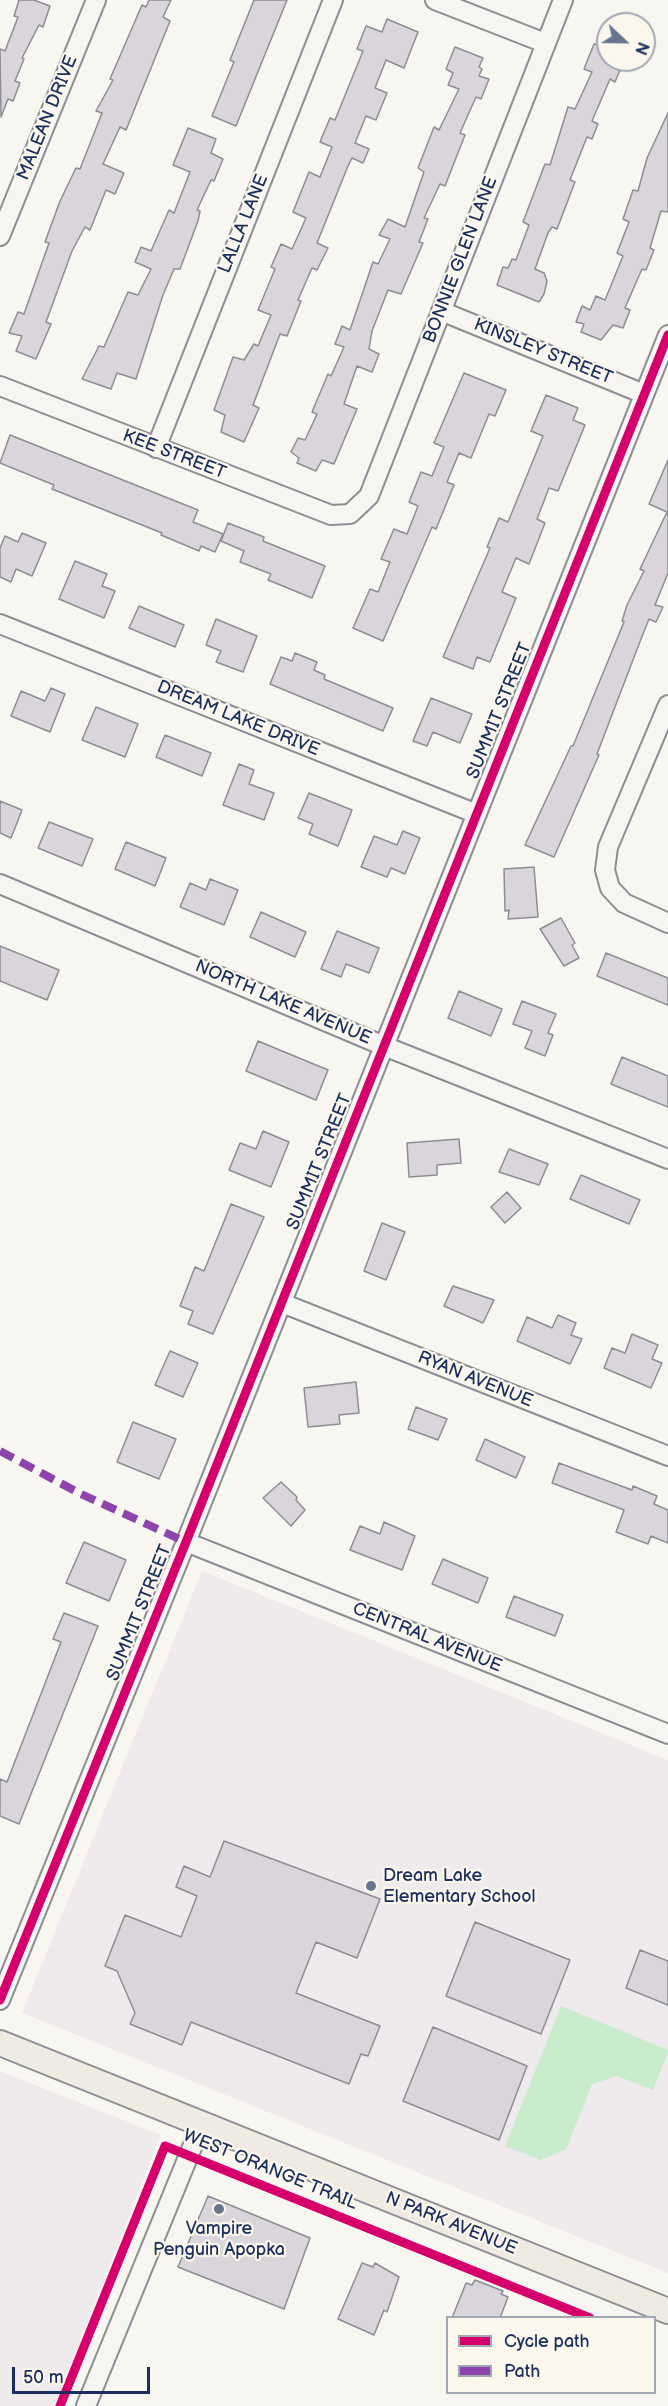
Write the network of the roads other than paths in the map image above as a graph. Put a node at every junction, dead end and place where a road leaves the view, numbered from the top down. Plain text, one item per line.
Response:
1 (96, 0) edge
2 (333, 0) edge
3 (435, 0) edge
4 (563, 0) edge
5 (545, 43) junction
6 (0, 236) edge
7 (441, 311) junction
8 (668, 335) edge
9 (0, 386) edge
10 (644, 394) junction
11 (156, 448) junction
12 (350, 514) joint
13 (0, 624) edge
14 (668, 705) edge
15 (477, 814) junction
16 (0, 884) edge
17 (668, 923) edge
18 (384, 1046) junction
19 (668, 1159) edge
20 (282, 1303) junction
21 (668, 1456) edge
22 (186, 1542) junction
23 (668, 1734) edge
24 (0, 2000) edge
25 (0, 2043) edge
26 (202, 2123) junction
27 (668, 2311) edge
28 (86, 2406) edge

1 - 6 street, MALEAN DRIVE
2 - 11 street, LALLA LANE
3 - 5 street
4 - 5 street, BONNIE GLEN LANE
5 - 7 street, BONNIE GLEN LANE
7 - 10 street, KINSLEY STREET
7 - 12 street, BONNIE GLEN LANE
8 - 10 street, SUMMIT STREET
9 - 11 street, KEE STREET
10 - 15 street, SUMMIT STREET
11 - 12 street, KEE STREET
13 - 15 street, DREAM LAKE DRIVE
14 - 17 street
15 - 18 street, SUMMIT STREET
16 - 18 street, NORTH LAKE AVENUE
18 - 19 street, NORTH LAKE AVENUE
18 - 20 street, SUMMIT STREET
20 - 21 street, RYAN AVENUE
20 - 22 street, SUMMIT STREET
22 - 23 street, CENTRAL AVENUE
22 - 24 street, SUMMIT STREET
25 - 26 main road, N PARK AVENUE
26 - 27 main road, N PARK AVENUE
26 - 28 street

